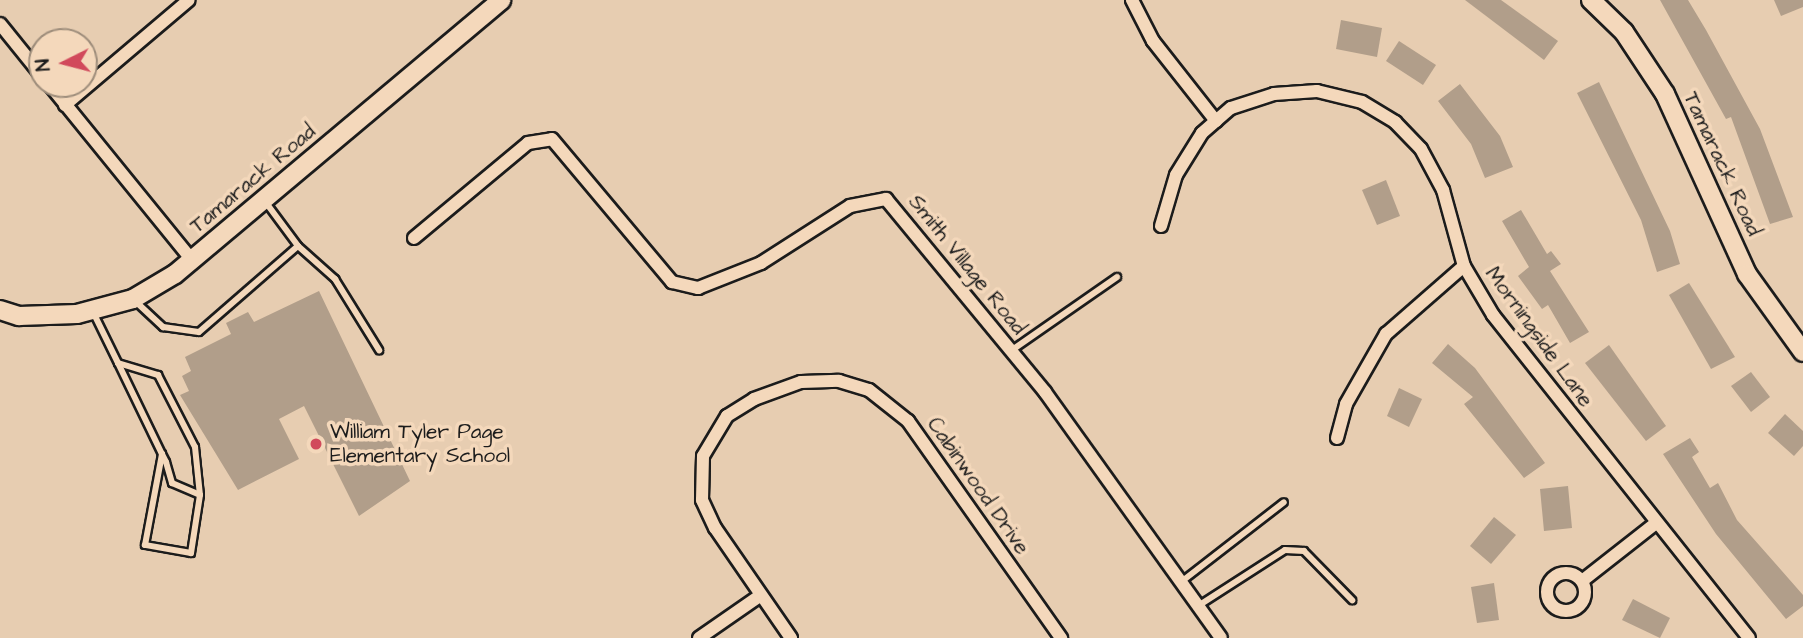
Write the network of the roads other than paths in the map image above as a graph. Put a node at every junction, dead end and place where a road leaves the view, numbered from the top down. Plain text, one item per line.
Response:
1 (189, 0) edge
2 (501, 0) edge
3 (1132, 0) edge
4 (1591, 0) edge
5 (0, 24) edge
6 (28, 59) edge
7 (59, 98) edge
8 (65, 105) junction
9 (1216, 121) junction
10 (264, 200) junction
11 (1161, 226) dead end
12 (414, 238) dead end
13 (298, 246) junction
14 (192, 260) junction
15 (1464, 266) junction
16 (1117, 277) dead end
17 (133, 299) junction
18 (0, 310) edge
19 (92, 310) junction
20 (379, 350) dead end
21 (1012, 350) junction
22 (1803, 352) edge
23 (118, 363) junction
24 (1337, 438) dead end
25 (162, 454) junction
26 (200, 495) junction
27 (1284, 502) dead end
28 (1656, 523) junction
29 (1582, 581) dead end
30 (1181, 582) junction
31 (761, 595) junction
32 (1352, 600) dead end
33 (1198, 606) junction
34 (699, 638) edge
35 (791, 638) edge
36 (1061, 638) edge
37 (1221, 638) edge
38 (1749, 638) edge

1 - 8 street
2 - 10 street, Tamarack Road
3 - 9 street
4 - 22 street, Tamarack Road
5 - 6 street
7 - 8 street
8 - 14 street
9 - 11 street, Morningside Lane
9 - 15 street, Morningside Lane
10 - 13 lane
10 - 14 street, Tamarack Road
12 - 21 street, Smith Village Road
13 - 17 lane
13 - 20 lane
14 - 17 street, Tamarack Road
15 - 24 street
15 - 28 street, Morningside Lane
16 - 21 lane
17 - 19 street, Tamarack Road
18 - 19 street, Tamarack Road
19 - 23 lane
21 - 30 street, Smith Village Road
23 - 25 lane
23 - 26 lane
25 - 26 lane
25 - 26 lane
27 - 30 lane
28 - 29 street
28 - 38 street, Morningside Lane
30 - 33 street, Smith Village Road
31 - 34 street
31 - 35 street, Cabinwood Drive
31 - 36 street, Cabinwood Drive
32 - 33 lane
33 - 37 street, Smith Village Road

